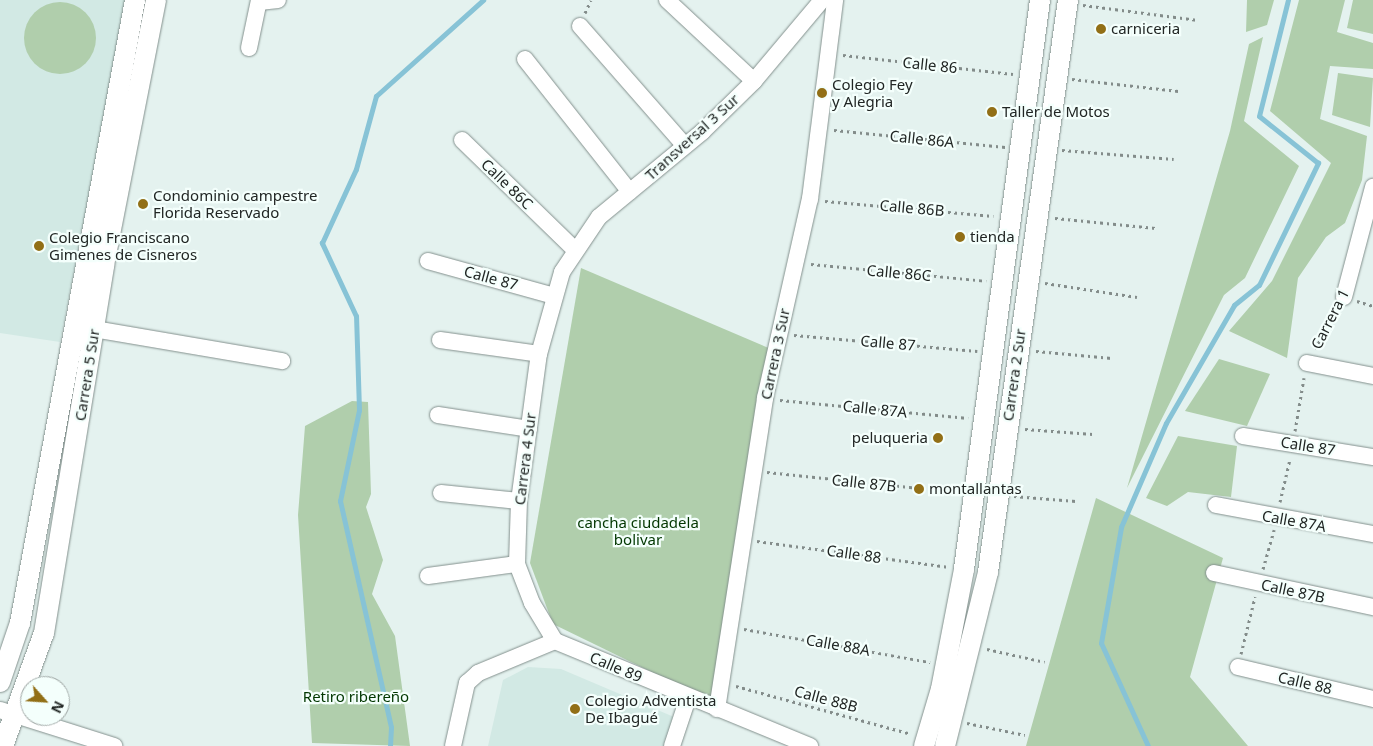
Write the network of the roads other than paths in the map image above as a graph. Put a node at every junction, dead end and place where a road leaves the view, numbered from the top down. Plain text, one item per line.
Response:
1 (135, 0) edge
2 (156, 0) edge
3 (278, 0) edge
4 (667, 0) edge
5 (822, 0) edge
6 (835, 0) edge
7 (1040, 0) edge
8 (259, 1) edge
9 (1068, 1) edge
10 (580, 26) dead end
11 (249, 48) dead end
12 (525, 59) dead end
13 (754, 81) junction
14 (462, 140) dead end
15 (685, 146) junction
16 (1373, 188) edge
17 (630, 192) junction
18 (574, 249) junction
19 (1008, 257) junction
20 (1030, 259) junction
21 (428, 261) dead end
22 (562, 272) joint
23 (554, 296) junction
24 (1344, 297) road end
25 (94, 329) junction
26 (440, 340) dead end
27 (539, 354) junction
28 (282, 361) dead end
29 (1307, 363) road end
30 (1373, 376) edge
31 (438, 415) dead end
32 (529, 428) junction
33 (1243, 436) dead end
34 (1373, 457) edge
35 (441, 493) dead end
36 (519, 501) junction
37 (1216, 505) dead end
38 (1373, 534) edge
39 (517, 564) junction
40 (1214, 573) dead end
41 (428, 576) dead end
42 (958, 601) junction
43 (980, 605) junction
44 (1373, 607) edge
45 (555, 641) junction
46 (1238, 668) dead end
47 (0, 682) edge
48 (688, 698) junction
49 (1373, 699) edge
50 (716, 709) junction
51 (8, 713) edge
52 (925, 742) edge
53 (3, 746) edge
54 (114, 746) edge
55 (452, 746) edge
56 (672, 746) edge
57 (810, 746) edge
58 (945, 746) edge

1 - 47 street, Carrera 5 Sur
2 - 25 street, Carrera 5 Sur
3 - 8 street
4 - 13 street
5 - 13 street, Transversal 3 Sur
6 - 50 street, Carrera 3 Sur
7 - 19 street, Carrera 2 Sur
8 - 11 street
9 - 20 street, Carrera 2 Sur
10 - 15 street
12 - 17 street
13 - 15 street, Transversal 3 Sur
14 - 18 street, Calle 86C
15 - 17 street, Transversal 3 Sur
16 - 24 street, Carrera 1
17 - 18 street, Transversal 3 Sur
18 - 22 street, Transversal 3 Sur
19 - 20 street
19 - 42 street, Carrera 2 Sur
20 - 43 street, Carrera 2 Sur
21 - 23 street, Calle 87
22 - 23 street, Carrera 4 Sur
23 - 27 street, Carrera 4 Sur
25 - 28 street
25 - 51 street, Carrera 5 Sur
26 - 27 street
27 - 32 street, Carrera 4 Sur
29 - 30 street
31 - 32 street
32 - 36 street, Carrera 4 Sur
33 - 34 street, Calle 87
35 - 36 street
36 - 39 street, Carrera 4 Sur
37 - 38 street, Calle 87A
39 - 41 street
39 - 45 street, Carrera 4 Sur
40 - 44 street, Calle 87B
42 - 43 street
42 - 52 street, Carrera 2 Sur
43 - 58 street, Carrera 2 Sur
45 - 48 street, Calle 89
45 - 55 street
46 - 49 street, Calle 88
48 - 50 street, Calle 89
48 - 56 street
50 - 57 street, Calle 89
51 - 53 street, Carrera 5 Sur
51 - 54 street

